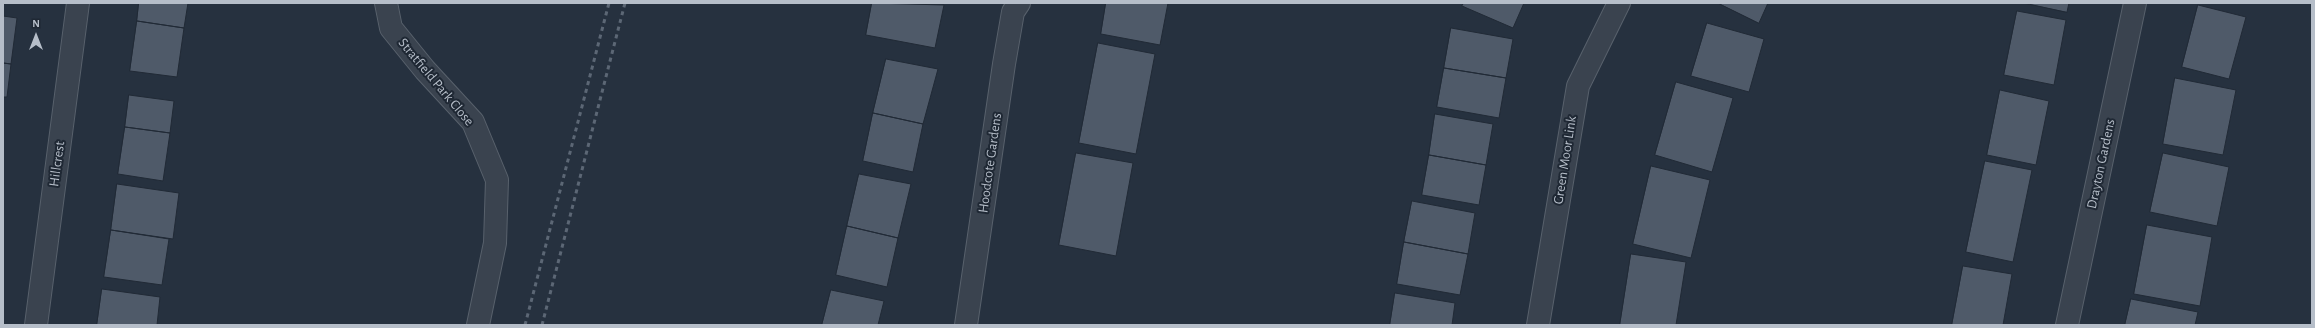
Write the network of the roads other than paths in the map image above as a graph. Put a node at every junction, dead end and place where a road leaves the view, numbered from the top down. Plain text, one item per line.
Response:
1 (78, 3) edge
2 (386, 3) edge
3 (1019, 3) edge
4 (1619, 3) edge
5 (2135, 3) edge
6 (36, 325) edge
7 (478, 325) edge
8 (966, 325) edge
9 (1538, 325) edge
10 (2067, 325) edge

1 - 6 street, Hillcrest
2 - 7 street, Stratfield Park Close
3 - 8 street, Hoodcote Gardens
4 - 9 street, Green Moor Link
5 - 10 street, Drayton Gardens

